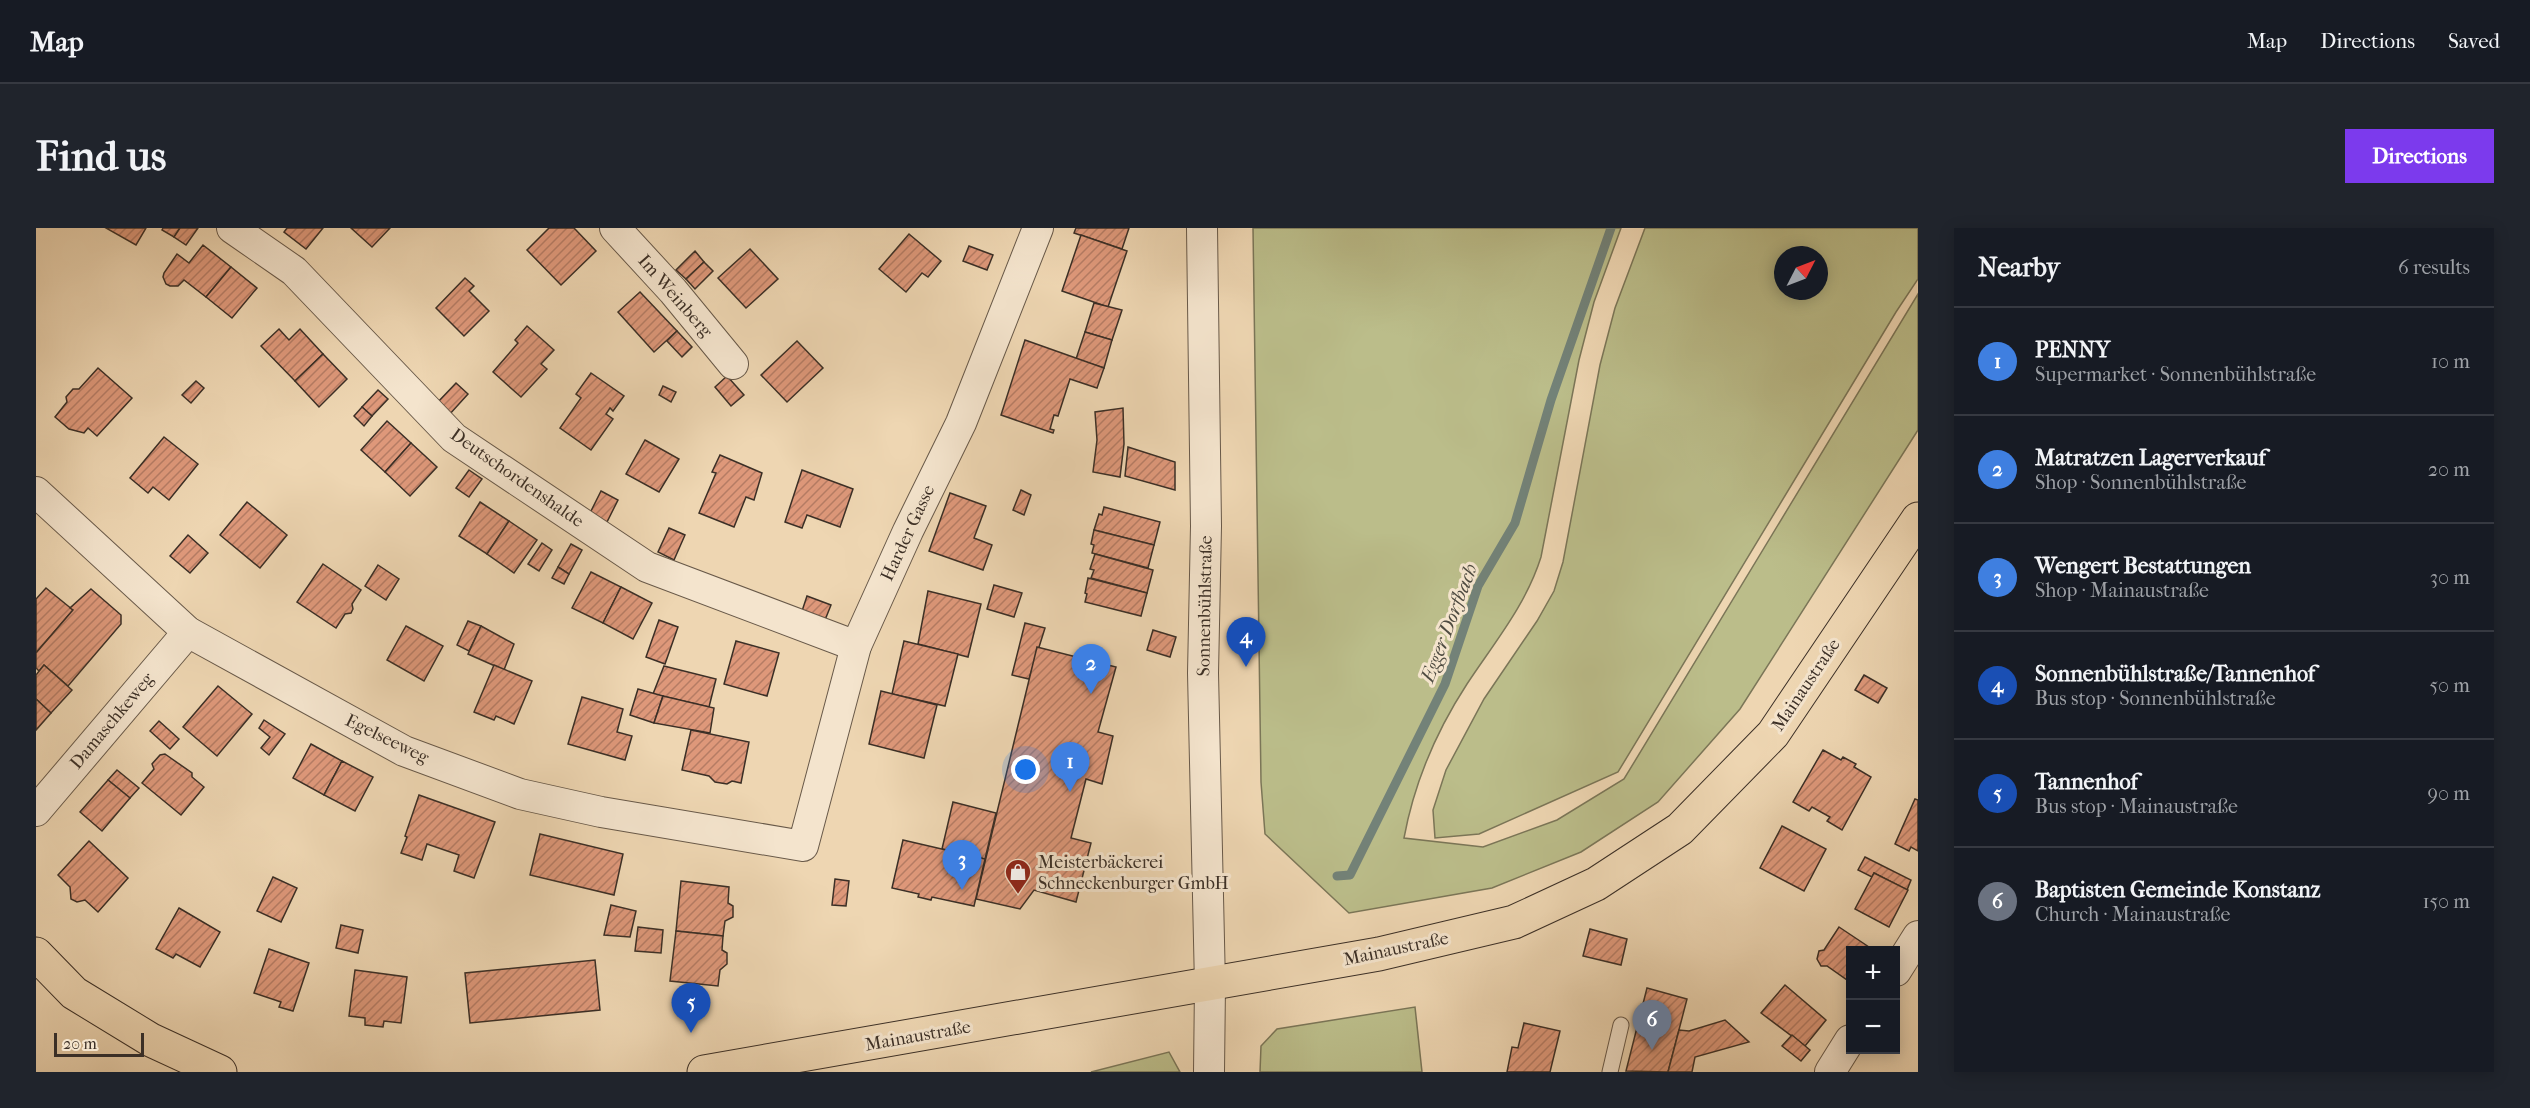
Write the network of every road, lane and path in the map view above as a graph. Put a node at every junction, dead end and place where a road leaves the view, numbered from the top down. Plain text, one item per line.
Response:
1 (232, 228) edge
2 (615, 228) edge
3 (1038, 228) edge
4 (1202, 228) edge
5 (733, 364) dead end
6 (36, 492) edge
7 (1918, 519) edge
8 (188, 632) junction
9 (856, 646) junction
10 (36, 811) edge
11 (803, 846) joint
12 (1918, 936) edge
13 (36, 954) edge
14 (1900, 964) edge
15 (1210, 985) junction
16 (1621, 1025) dead end
17 (1846, 1048) edge
18 (220, 1072) edge
19 (704, 1072) edge
20 (1209, 1072) edge
21 (1610, 1072) edge
22 (1830, 1072) edge

1 - 9 street, Deutschordenshalde
2 - 5 street, Im Weinberg
3 - 9 street, Harder Gasse
4 - 15 street, Sonnenbühlstraße
6 - 8 street, Egelseeweg
7 - 15 main road, Mainaustraße
8 - 10 street, Damaschkeweg
8 - 11 street, Egelseeweg
9 - 11 street, Harder Gasse
12 - 14 street
13 - 18 main road
15 - 19 main road, Mainaustraße
15 - 20 street, Sonnenbühlstraße
16 - 21 lane
17 - 22 street

